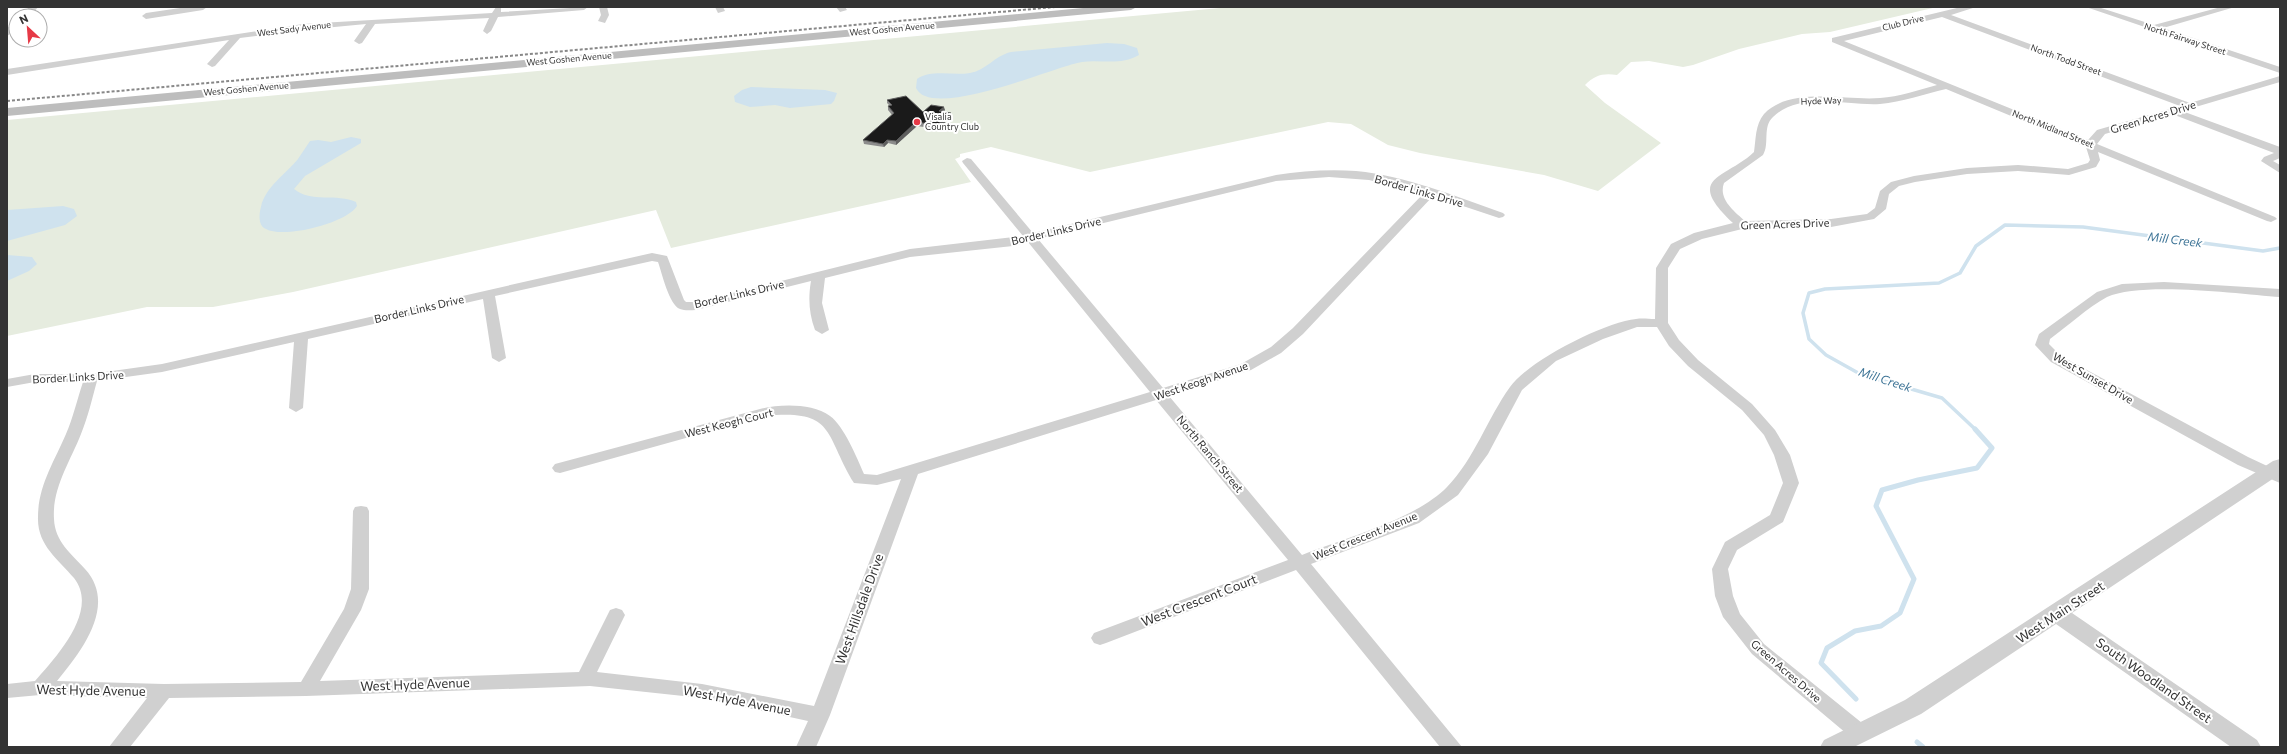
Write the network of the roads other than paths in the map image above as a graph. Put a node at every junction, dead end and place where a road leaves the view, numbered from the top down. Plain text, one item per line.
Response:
1 (151, 7) edge
2 (203, 7) edge
3 (499, 7) edge
4 (584, 7) edge
5 (603, 7) edge
6 (1131, 7) edge
7 (1972, 7) edge
8 (2090, 7) edge
9 (2226, 7) edge
10 (1942, 14) junction
11 (494, 16) junction
12 (602, 21) dead end
13 (372, 22) junction
14 (2154, 28) junction
15 (487, 31) dead end
16 (237, 36) junction
17 (1835, 40) joint
18 (359, 41) dead end
19 (212, 64) dead end
20 (2280, 70) edge
21 (7, 72) edge
22 (2280, 79) edge
23 (1946, 86) junction
24 (2190, 106) junction
25 (2173, 111) junction
26 (7, 112) edge
27 (2091, 144) junction
28 (2280, 152) edge
29 (967, 162) dead end
30 (2280, 170) edge
31 (1431, 192) junction
32 (1499, 215) dead end
33 (2271, 219) dead end
34 (1742, 225) junction
35 (1031, 238) junction
36 (818, 276) junction
37 (488, 293) junction
38 (2280, 293) edge
39 (1661, 323) junction
40 (822, 330) dead end
41 (300, 336) junction
42 (499, 358) dead end
43 (91, 378) junction
44 (7, 383) edge
45 (1160, 394) junction
46 (296, 408) dead end
47 (560, 468) dead end
48 (912, 471) junction
49 (2276, 472) edge
50 (361, 511) dead end
51 (1299, 562) junction
52 (2058, 614) junction
53 (616, 615) dead end
54 (1100, 638) dead end
55 (585, 679) junction
56 (40, 688) junction
57 (306, 689) junction
58 (7, 690) edge
59 (164, 691) junction
60 (820, 716) junction
61 (1860, 733) junction
62 (119, 747) edge
63 (806, 747) edge
64 (1452, 747) edge
65 (1832, 747) edge
66 (2249, 747) edge

1 - 2 street
3 - 11 street
4 - 11 street, West Sady Avenue
5 - 12 street
6 - 26 main road, West Goshen Avenue
7 - 10 street, Club Drive
8 - 14 street, North Fairway Street
9 - 14 street
10 - 17 street, Club Drive
10 - 24 street, North Todd Street
11 - 13 street, West Sady Avenue
11 - 15 street
13 - 16 street, West Sady Avenue
13 - 18 street
14 - 20 street, North Fairway Street
16 - 19 street
16 - 21 street, West Sady Avenue
17 - 23 street, North Midland Street
22 - 24 street, Green Acres Drive
23 - 27 street, North Midland Street
23 - 34 street, Hyde Way
24 - 25 street, Green Acres Drive
25 - 27 street, Green Acres Drive
25 - 28 street
27 - 33 street, North Midland Street
27 - 34 street, Green Acres Drive
28 - 30 street
29 - 35 street, North Ranch Street
31 - 32 street, Border Links Drive
31 - 35 street, Border Links Drive
31 - 45 street, West Keogh Avenue
34 - 39 street, Green Acres Drive
35 - 36 street, Border Links Drive
35 - 45 street, North Ranch Street
36 - 37 street, Border Links Drive
36 - 40 street
37 - 41 street, Border Links Drive
37 - 42 street
38 - 49 street, West Sunset Drive
39 - 51 street, West Crescent Avenue
39 - 61 street, Green Acres Drive
41 - 43 street, Border Links Drive
41 - 46 street
43 - 44 street, Border Links Drive
43 - 56 street
45 - 48 street, West Keogh Avenue
45 - 51 street, North Ranch Street
47 - 48 street, West Keogh Court
48 - 60 street, West Hillsdale Drive
49 - 52 street, West Main Street
50 - 57 street
51 - 54 street, West Crescent Court
51 - 64 street, North Ranch Street
52 - 61 street, West Main Street
52 - 66 street, South Woodland Street
53 - 55 street
55 - 57 street, West Hyde Avenue
55 - 60 street, West Hyde Avenue
56 - 58 street, West Hyde Avenue
56 - 59 street, West Hyde Avenue
57 - 59 street, West Hyde Avenue
59 - 62 street
60 - 63 street, West Hillsdale Drive
61 - 65 street, West Main Street

